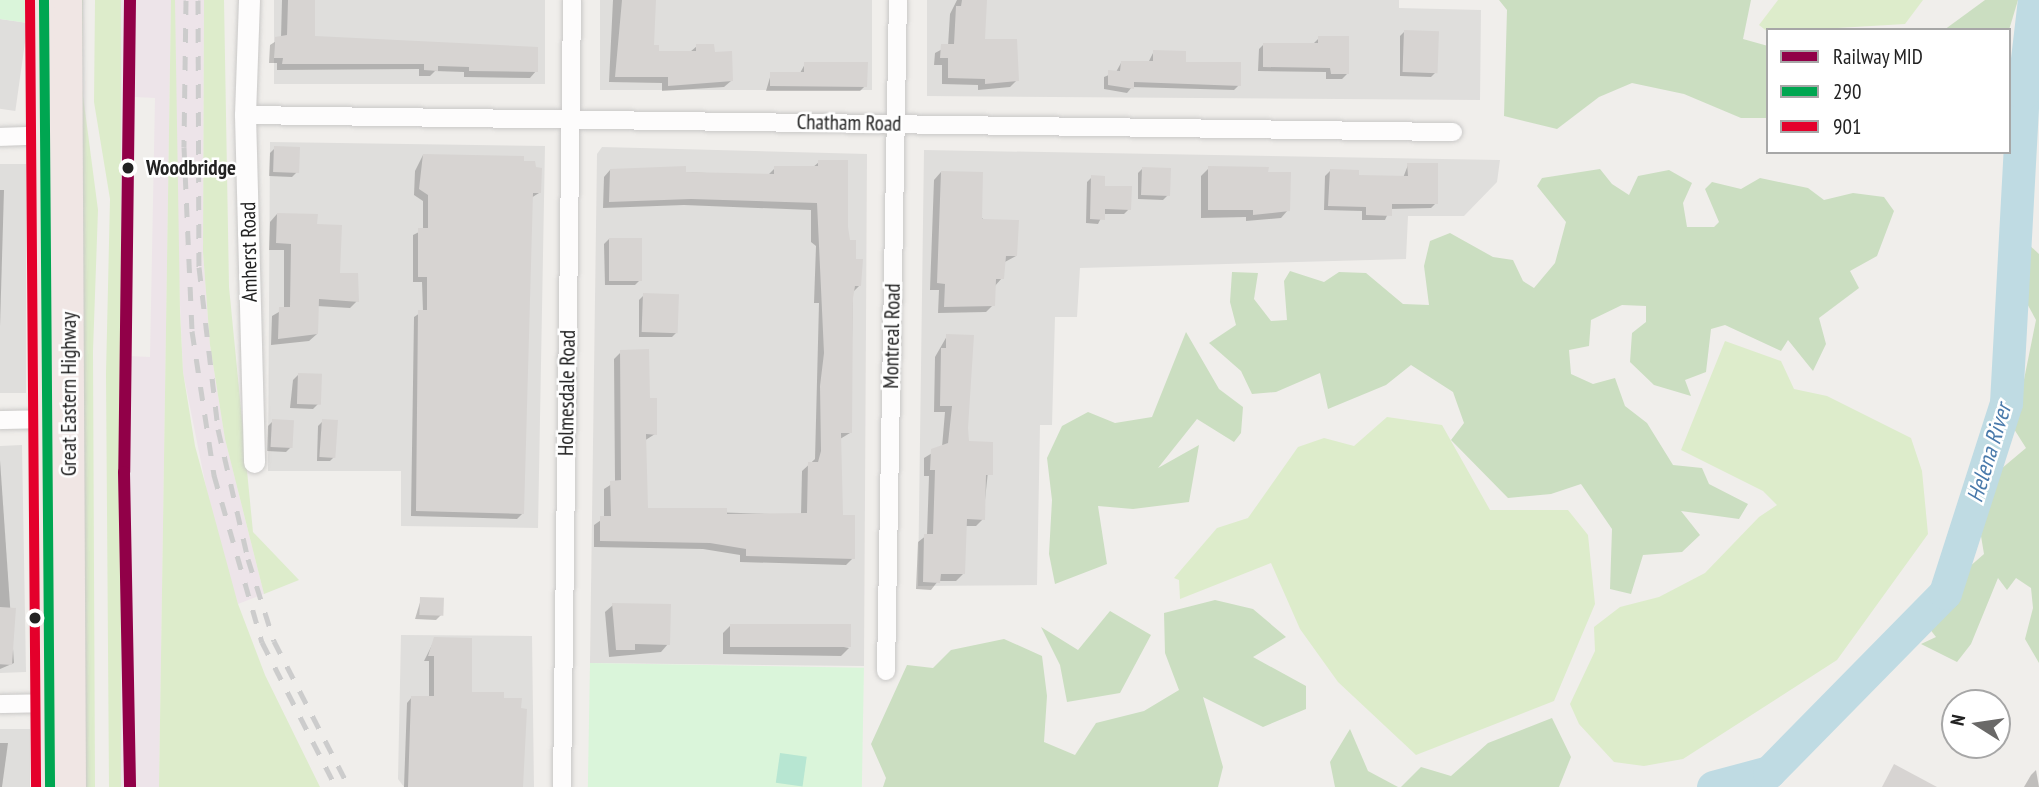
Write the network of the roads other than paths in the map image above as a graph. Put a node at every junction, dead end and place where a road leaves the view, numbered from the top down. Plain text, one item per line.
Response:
1 (44, 0) edge
2 (68, 0) edge
3 (249, 0) edge
4 (572, 0) edge
5 (898, 0) edge
6 (245, 115) junction
7 (571, 118) junction
8 (896, 124) junction
9 (1453, 132) dead end
10 (57, 134) junction
11 (0, 137) edge
12 (58, 419) junction
13 (0, 420) edge
14 (254, 462) dead end
15 (886, 671) dead end
16 (61, 703) junction
17 (0, 704) edge
18 (50, 787) edge
19 (72, 787) edge
20 (562, 787) edge

1 - 10 highway, Great Eastern Highway
2 - 10 highway, Great Eastern Highway
3 - 6 street, Amherst Road
4 - 7 street, Holmesdale Road
5 - 8 street, Montreal Road
6 - 7 street, Chatham Road
6 - 14 street, Amherst Road
7 - 8 street, Chatham Road
7 - 20 street, Holmesdale Road
8 - 9 street, Chatham Road
8 - 15 street, Montreal Road
10 - 11 street
10 - 12 highway, Great Eastern Highway
12 - 13 street
12 - 16 highway, Great Eastern Highway
16 - 17 street
16 - 18 highway, Great Eastern Highway
16 - 19 highway, Great Eastern Highway

